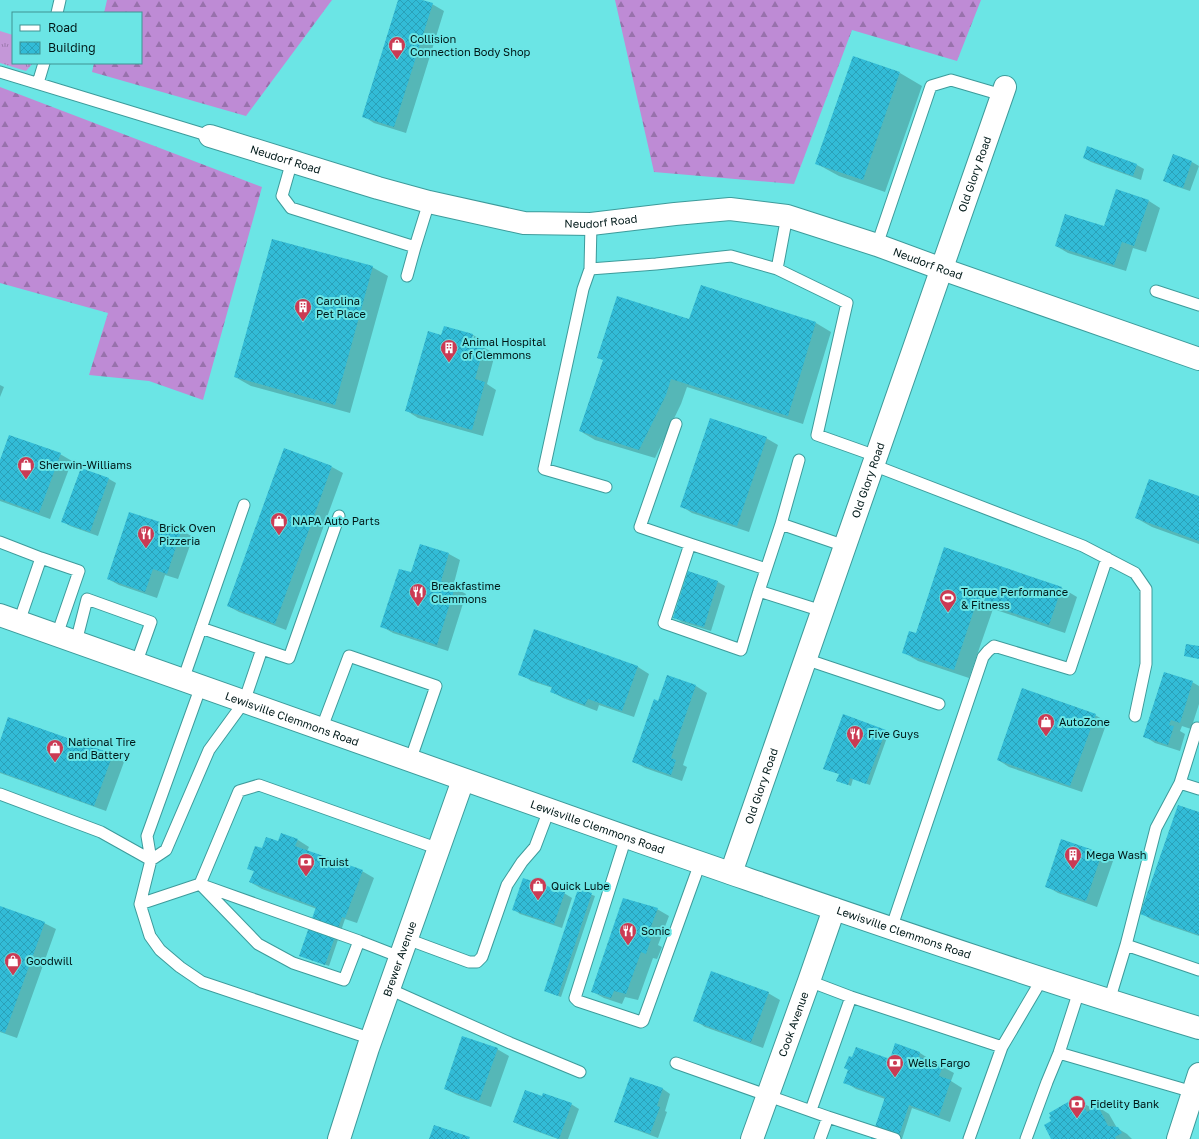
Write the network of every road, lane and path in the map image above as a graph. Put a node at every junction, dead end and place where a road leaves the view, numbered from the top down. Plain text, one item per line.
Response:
1 (60, 0) edge
2 (57, 12) edge
3 (44, 64) edge
4 (0, 72) edge
5 (38, 83) junction
6 (1004, 91) joint
7 (210, 136) joint
8 (292, 161) junction
9 (429, 202) junction
10 (787, 216) junction
11 (590, 224) junction
12 (877, 245) junction
13 (415, 247) junction
14 (590, 269) junction
15 (776, 269) junction
16 (942, 269) junction
17 (407, 276) dead end
18 (1156, 291) dead end
19 (1199, 305) edge
20 (1199, 359) edge
21 (676, 424) dead end
22 (799, 460) dead end
23 (875, 460) junction
24 (606, 487) dead end
25 (244, 505) dead end
26 (340, 516) dead end
27 (781, 524) junction
28 (0, 542) edge
29 (690, 544) junction
30 (845, 546) junction
31 (41, 558) junction
32 (1107, 558) junction
33 (766, 569) junction
34 (759, 591) junction
35 (822, 611) junction
36 (9, 618) edge
37 (201, 628) junction
38 (66, 639) junction
39 (262, 649) junction
40 (805, 659) junction
41 (136, 664) junction
42 (192, 683) junction
43 (244, 702) junction
44 (939, 704) dead end
45 (1135, 716) dead end
46 (1199, 728) edge
47 (321, 730) junction
48 (410, 761) junction
49 (464, 780) junction
50 (1180, 783) junction
51 (1199, 789) edge
52 (0, 794) edge
53 (549, 810) junction
54 (626, 837) junction
55 (439, 850) junction
56 (151, 860) junction
57 (700, 863) junction
58 (731, 873) junction
59 (200, 884) junction
60 (140, 904) junction
61 (834, 909) junction
62 (892, 929) junction
63 (359, 941) junction
64 (1126, 945) junction
65 (404, 948) junction
66 (1199, 970) edge
67 (1042, 979) junction
68 (809, 981) junction
69 (389, 989) junction
70 (1079, 991) junction
71 (851, 997) junction
72 (1109, 1000) junction
73 (1199, 1028) edge
74 (372, 1039) junction
75 (1002, 1048) junction
76 (1059, 1053) junction
77 (676, 1063) dead end
78 (580, 1072) dead end
79 (1196, 1083) edge
80 (768, 1095) junction
81 (812, 1110) junction
82 (828, 1116) junction
83 (339, 1139) edge
84 (752, 1139) edge
85 (820, 1139) edge
86 (895, 1139) edge
87 (969, 1139) edge
88 (1026, 1139) edge
89 (1178, 1139) edge

1 - 2 lane
3 - 5 lane
4 - 5 lane, Neudorf Road
5 - 7 lane, Neudorf Road
6 - 12 lane
6 - 16 street, Old Glory Road
7 - 8 street, Neudorf Road
8 - 9 street, Neudorf Road
8 - 13 lane
9 - 11 street, Neudorf Road
9 - 13 lane
10 - 11 street, Neudorf Road
10 - 12 street, Neudorf Road
10 - 15 lane
11 - 14 lane
12 - 16 street, Neudorf Road
13 - 17 lane
14 - 15 lane
14 - 24 lane
15 - 23 lane
16 - 20 street, Neudorf Road
16 - 23 street, Old Glory Road
18 - 19 lane
21 - 29 lane
22 - 27 lane
23 - 30 street, Old Glory Road
23 - 32 lane
25 - 37 lane
26 - 39 lane
27 - 30 lane
27 - 33 lane
28 - 31 lane
29 - 33 lane
29 - 34 lane
30 - 35 street, Old Glory Road
31 - 36 lane
31 - 38 lane
32 - 45 lane
32 - 62 lane
33 - 34 lane
34 - 35 lane
35 - 40 street, Old Glory Road
36 - 38 street, Lewisville Clemmons Road
37 - 39 lane
37 - 42 lane
38 - 41 street, Lewisville Clemmons Road
38 - 41 lane
39 - 43 lane
40 - 44 lane
40 - 58 street, Old Glory Road
41 - 42 street, Lewisville Clemmons Road
42 - 43 street, Lewisville Clemmons Road
42 - 56 lane
43 - 47 street, Lewisville Clemmons Road
43 - 56 lane
46 - 50 lane
47 - 48 street, Lewisville Clemmons Road
47 - 48 lane
48 - 49 street, Lewisville Clemmons Road
49 - 53 street, Lewisville Clemmons Road
49 - 55 street, Brewer Avenue
50 - 51 lane
50 - 64 lane
52 - 56 lane
53 - 54 street, Lewisville Clemmons Road
53 - 65 lane
54 - 57 street, Lewisville Clemmons Road
54 - 57 lane
55 - 59 lane
55 - 65 street, Brewer Avenue
56 - 60 lane
57 - 58 street, Lewisville Clemmons Road
58 - 61 street, Lewisville Clemmons Road
59 - 60 lane
59 - 63 lane
59 - 63 lane
60 - 74 lane
61 - 62 street, Lewisville Clemmons Road
61 - 68 street, Cook Avenue
62 - 67 street, Lewisville Clemmons Road
63 - 65 lane
64 - 66 lane
64 - 72 lane
65 - 69 street, Brewer Avenue
67 - 70 street, Lewisville Clemmons Road
67 - 75 lane
68 - 71 lane
68 - 80 street, Cook Avenue
69 - 74 street, Brewer Avenue
69 - 78 lane
70 - 72 street, Lewisville Clemmons Road
70 - 76 lane
71 - 75 lane
71 - 81 lane
72 - 73 street, Lewisville Clemmons Road
74 - 83 street, Brewer Avenue
75 - 87 lane
76 - 79 lane
76 - 88 lane
77 - 80 lane
79 - 89 street
80 - 81 lane
80 - 84 street, Cook Avenue
81 - 82 lane
82 - 85 lane
82 - 86 lane

